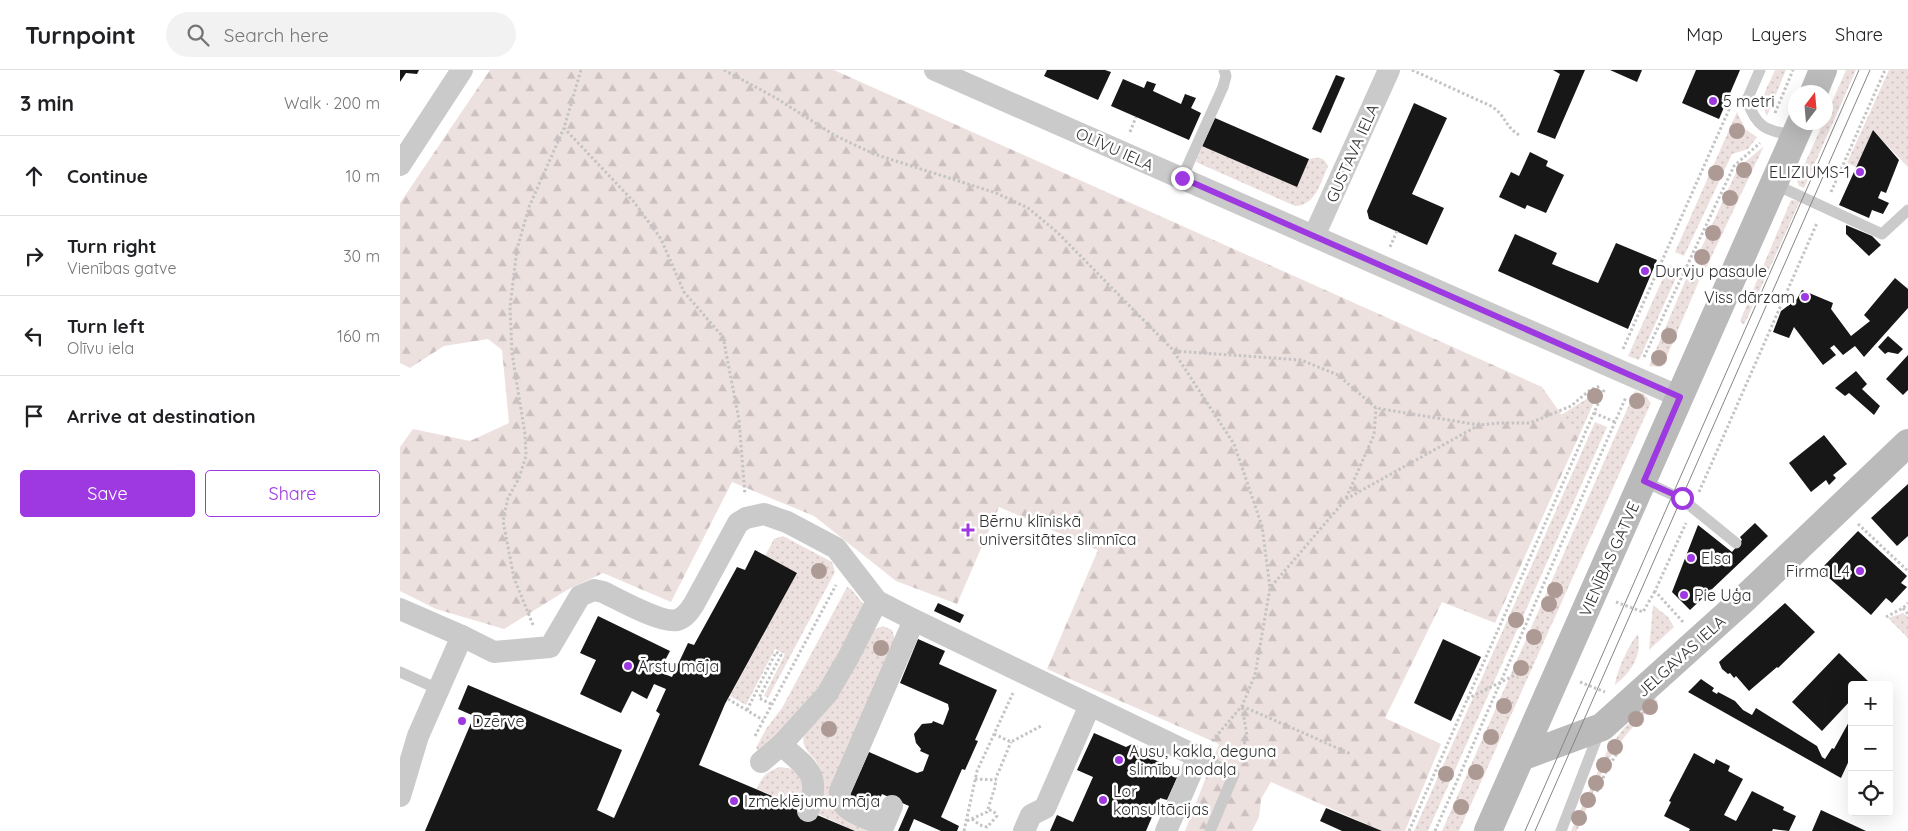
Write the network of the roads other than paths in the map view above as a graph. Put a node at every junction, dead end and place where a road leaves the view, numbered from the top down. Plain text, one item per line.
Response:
1 (462, 70) edge
2 (935, 70) edge
3 (1224, 70) edge
4 (1389, 70) edge
5 (1760, 70) edge
6 (1823, 70) edge
7 (1817, 85) edge
8 (1788, 129) edge
9 (1798, 130) edge
10 (400, 165) edge
11 (1182, 178) junction
12 (1774, 184) junction
13 (1908, 210) edge
14 (1314, 236) junction
15 (1680, 397) junction
16 (1908, 443) edge
17 (1644, 481) junction
18 (1736, 542) dead end
19 (877, 601) junction
20 (400, 609) edge
21 (914, 620) junction
22 (462, 636) junction
23 (400, 672) edge
24 (438, 689) junction
25 (1090, 706) junction
26 (1602, 727) junction
27 (409, 732) edge
28 (781, 746) junction
29 (1521, 756) junction
30 (1198, 757) junction
31 (761, 762) dead end
32 (400, 796) edge
33 (892, 806) dead end
34 (808, 811) dead end
35 (1024, 831) edge
36 (1166, 831) edge
37 (1210, 831) edge
38 (1488, 831) edge
39 (1561, 831) edge

1 - 10 street
2 - 11 street, OLĪVU IELA
3 - 11 lane
4 - 14 street, GUSTAVA IELA
5 - 8 lane
6 - 7 main road
9 - 12 main road, VIENĪBAS GATVE
11 - 14 street, OLĪVU IELA
12 - 13 lane
12 - 15 main road, VIENĪBAS GATVE
14 - 15 street, OLĪVU IELA
15 - 17 main road, VIENĪBAS GATVE
16 - 26 main road, JELGAVAS IELA
17 - 18 lane
17 - 29 main road, VIENĪBAS GATVE
19 - 21 street
19 - 22 street
19 - 28 street
20 - 22 street
21 - 25 street
21 - 33 street
22 - 24 street
23 - 24 lane
24 - 27 street
25 - 30 street
25 - 35 street
26 - 29 main road, JELGAVAS IELA
26 - 39 lane
27 - 32 street
28 - 31 street
28 - 34 street
29 - 38 main road, VIENĪBAS GATVE
30 - 36 street
30 - 37 lane

